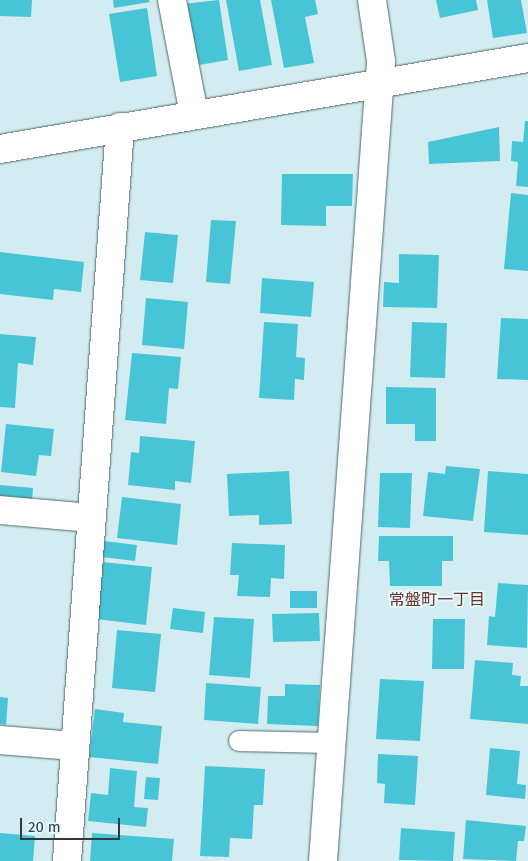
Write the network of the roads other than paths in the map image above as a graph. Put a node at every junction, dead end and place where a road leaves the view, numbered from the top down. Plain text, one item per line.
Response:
1 (172, 0) edge
2 (372, 0) edge
3 (528, 58) edge
4 (379, 84) junction
5 (194, 114) junction
6 (120, 127) junction
7 (0, 149) edge
8 (0, 510) edge
9 (92, 518) junction
10 (0, 740) edge
11 (239, 741) dead end
12 (331, 743) junction
13 (74, 746) junction
14 (67, 861) edge
15 (323, 861) edge

1 - 5 street
2 - 4 street
3 - 4 street
4 - 5 street
4 - 12 street
5 - 6 street
6 - 7 street
6 - 9 street
8 - 9 street
9 - 13 street
10 - 13 street
11 - 12 lane
12 - 15 street
13 - 14 street

